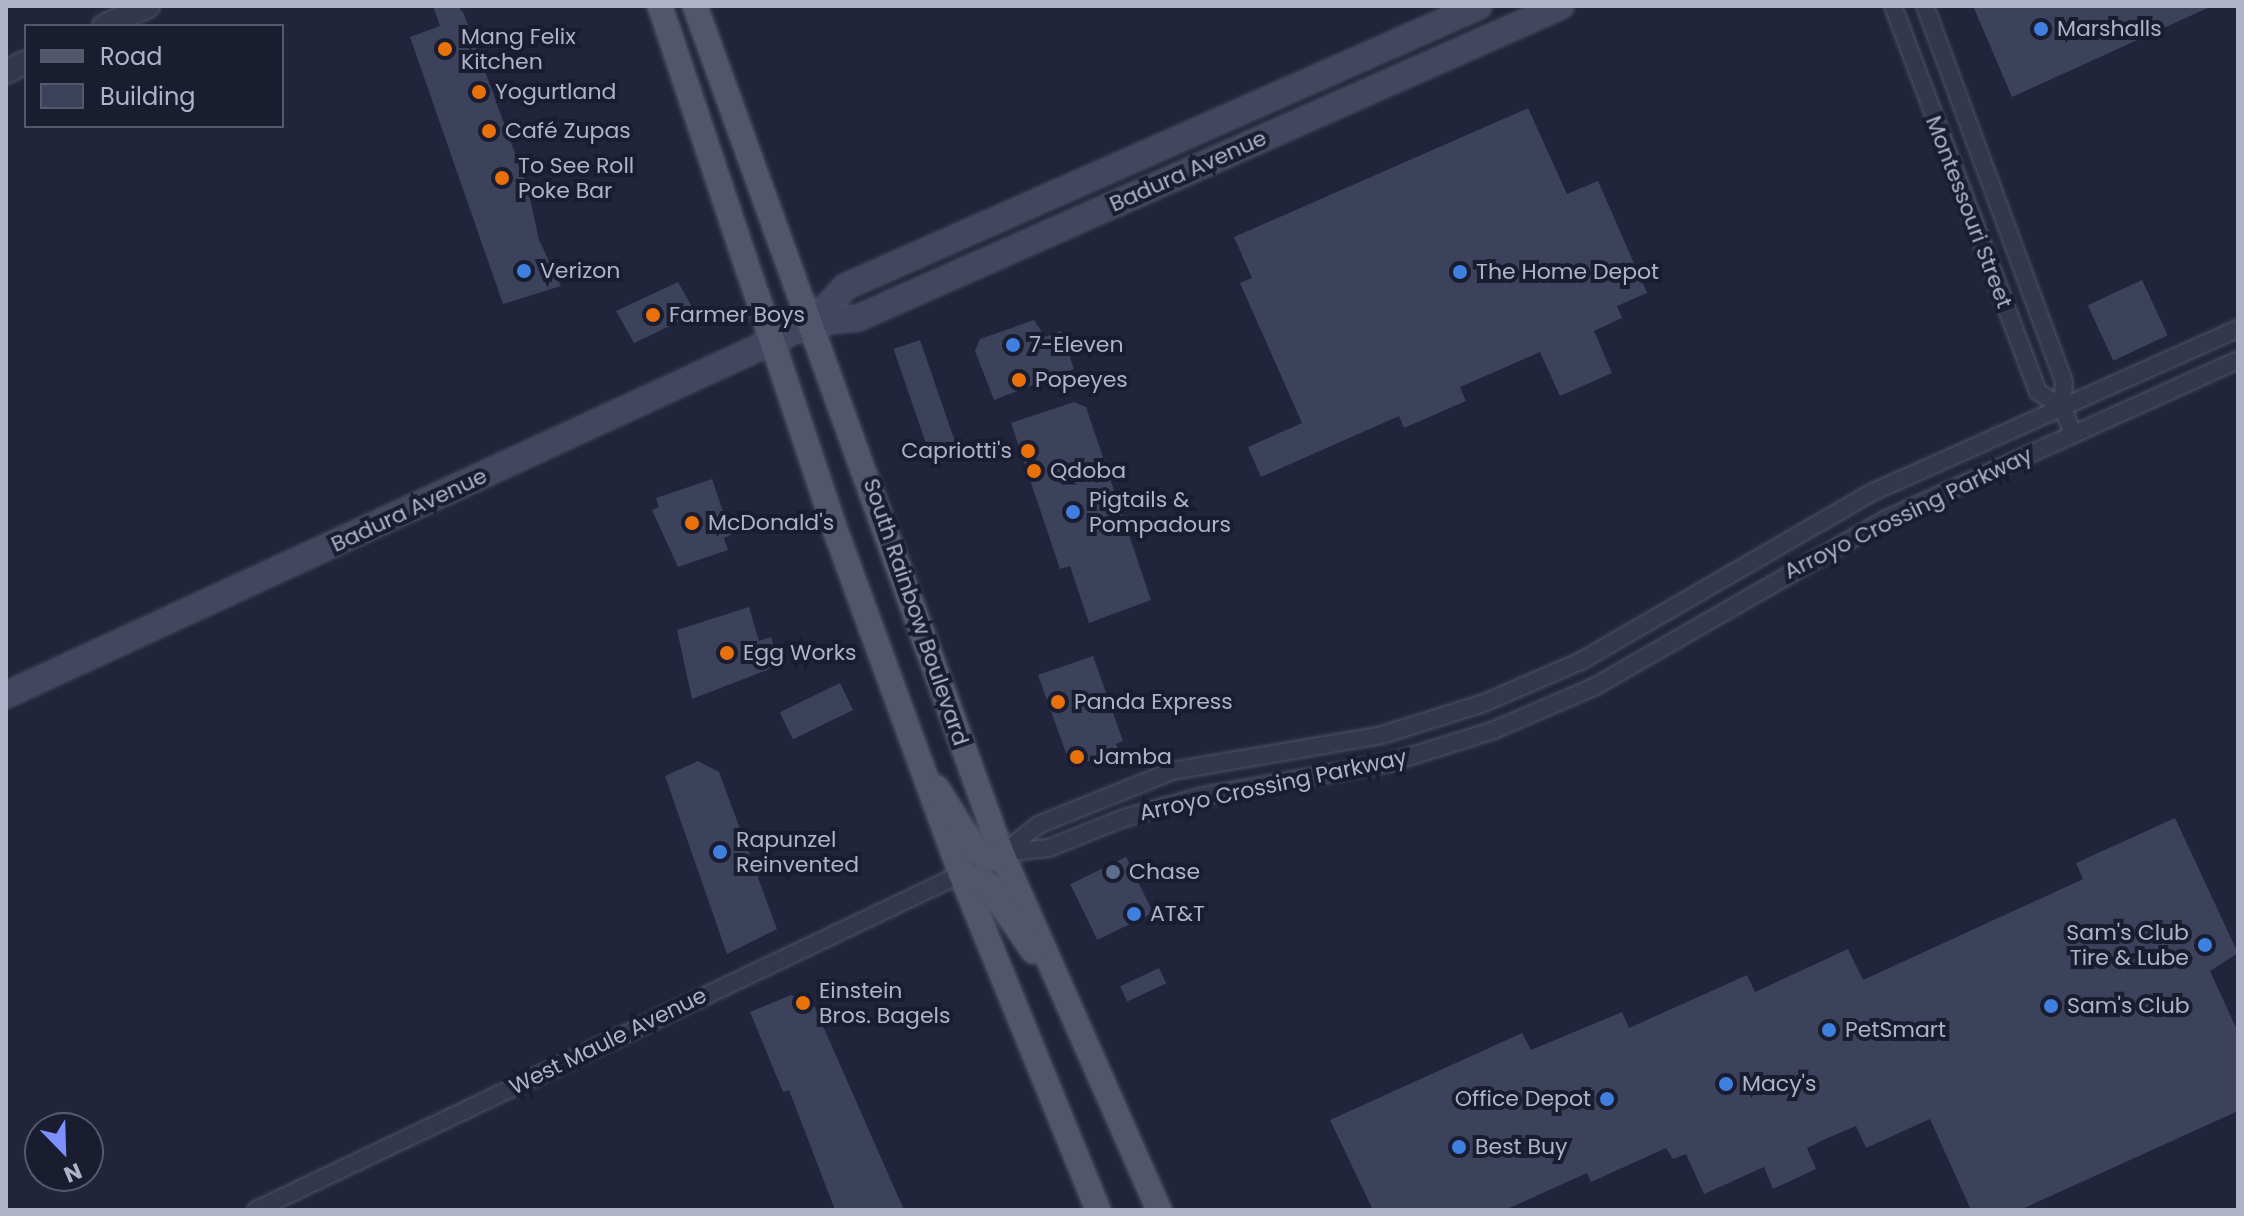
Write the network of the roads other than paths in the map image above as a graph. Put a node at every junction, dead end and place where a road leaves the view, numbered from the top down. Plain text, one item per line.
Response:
1 (148, 6) edge
2 (660, 6) edge
3 (695, 6) edge
4 (1479, 6) edge
5 (1561, 6) edge
6 (1893, 6) edge
7 (1925, 6) edge
8 (108, 24) edge
9 (24, 63) edge
10 (6, 72) edge
11 (1084, 181) junction
12 (1097, 211) junction
13 (812, 323) junction
14 (2238, 329) edge
15 (774, 340) junction
16 (2238, 360) edge
17 (2062, 407) junction
18 (2073, 433) junction
19 (6, 695) edge
20 (924, 771) junction
21 (1002, 854) junction
22 (961, 874) junction
23 (1051, 975) junction
24 (256, 1210) edge
25 (1098, 1210) edge
26 (1159, 1210) edge

1 - 8 street
2 - 15 main road, South Rainbow Boulevard
3 - 13 main road, South Rainbow Boulevard
4 - 11 main road, Badura Avenue
5 - 12 main road, Badura Avenue
6 - 17 street, Montessouri Street
7 - 17 street, Montessouri Street
9 - 10 street
11 - 12 main road
11 - 13 main road, Badura Avenue
12 - 13 main road, Badura Avenue
13 - 15 main road, Badura Avenue
13 - 21 main road, South Rainbow Boulevard
14 - 17 street, Arroyo Crossing Parkway
15 - 19 main road, Badura Avenue
15 - 20 main road, South Rainbow Boulevard
16 - 18 street, Arroyo Crossing Parkway
17 - 18 street, Montessouri Street
17 - 21 street, Arroyo Crossing Parkway
18 - 21 street, Arroyo Crossing Parkway
20 - 21 main road
20 - 22 main road, South Rainbow Boulevard
21 - 23 main road, South Rainbow Boulevard
22 - 23 main road
22 - 24 street, West Maule Avenue
22 - 25 main road, South Rainbow Boulevard
23 - 26 main road, South Rainbow Boulevard

